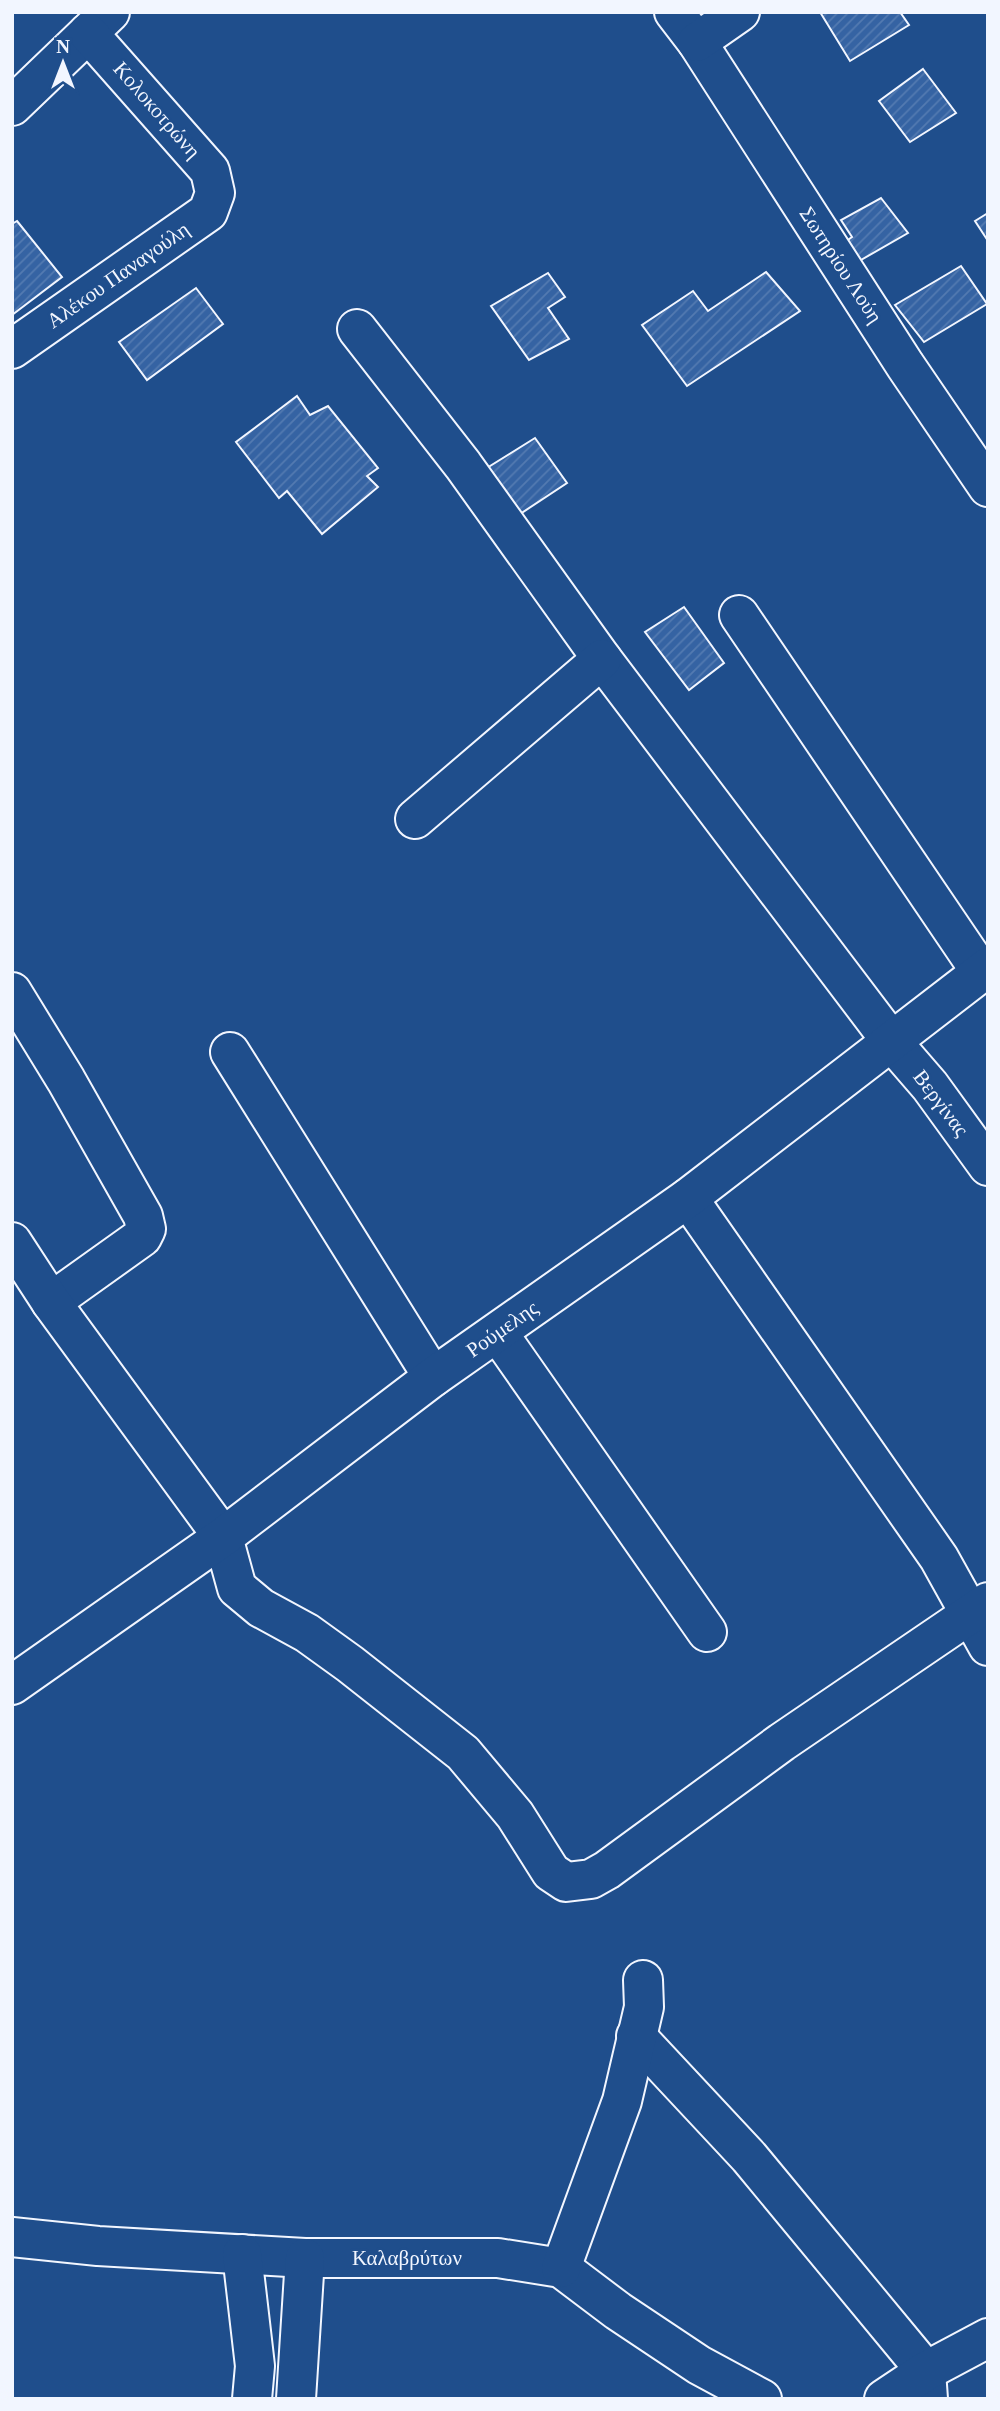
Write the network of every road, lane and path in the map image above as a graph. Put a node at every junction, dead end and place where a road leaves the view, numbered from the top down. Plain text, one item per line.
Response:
1 (740, 12) edge
2 (99, 22) edge
3 (686, 27) edge
4 (12, 106) edge
5 (215, 193) joint
6 (357, 329) dead end
7 (12, 349) edge
8 (988, 486) edge
9 (739, 615) dead end
10 (603, 659) junction
11 (415, 818) dead end
12 (984, 970) edge
13 (12, 992) edge
14 (892, 1042) junction
15 (230, 1052) dead end
16 (988, 1166) edge
17 (688, 1198) junction
18 (12, 1241) edge
19 (51, 1302) junction
20 (498, 1333) junction
21 (433, 1377) junction
22 (222, 1537) junction
23 (981, 1621) edge
24 (707, 1632) dead end
25 (12, 1685) edge
26 (643, 1980) dead end
27 (636, 2036) junction
28 (12, 2236) edge
29 (242, 2254) junction
30 (305, 2258) junction
31 (561, 2268) junction
32 (988, 2338) edge
33 (927, 2385) edge
34 (252, 2399) edge
35 (296, 2399) edge
36 (762, 2399) edge
37 (884, 2399) edge

1 - 3 street
2 - 4 street
2 - 5 street, Κολοκοτρώνη
3 - 8 street, Σωτηρίου Λούη
5 - 7 street, Αλέκου Παναγούλη
6 - 10 street, Βεργίνας
9 - 12 street
10 - 11 street
10 - 14 street, Βεργίνας
12 - 14 street, Ρούμελης
13 - 19 street
14 - 16 street, Βεργίνας
14 - 17 street, Ρούμελης
15 - 21 street
17 - 20 street, Ρούμελης
17 - 23 street
18 - 19 street
19 - 22 street
20 - 21 street, Ρούμελης
20 - 24 street
21 - 22 street, Ρούμελης
22 - 23 street
22 - 25 street, Ρούμελης
26 - 27 street
27 - 31 street
27 - 33 street
28 - 29 street, Καλαβρύτων
29 - 30 street, Καλαβρύτων
29 - 34 street
30 - 31 street, Καλαβρύτων
30 - 35 street
31 - 36 street, Καλαβρύτων
32 - 33 street
33 - 37 street

